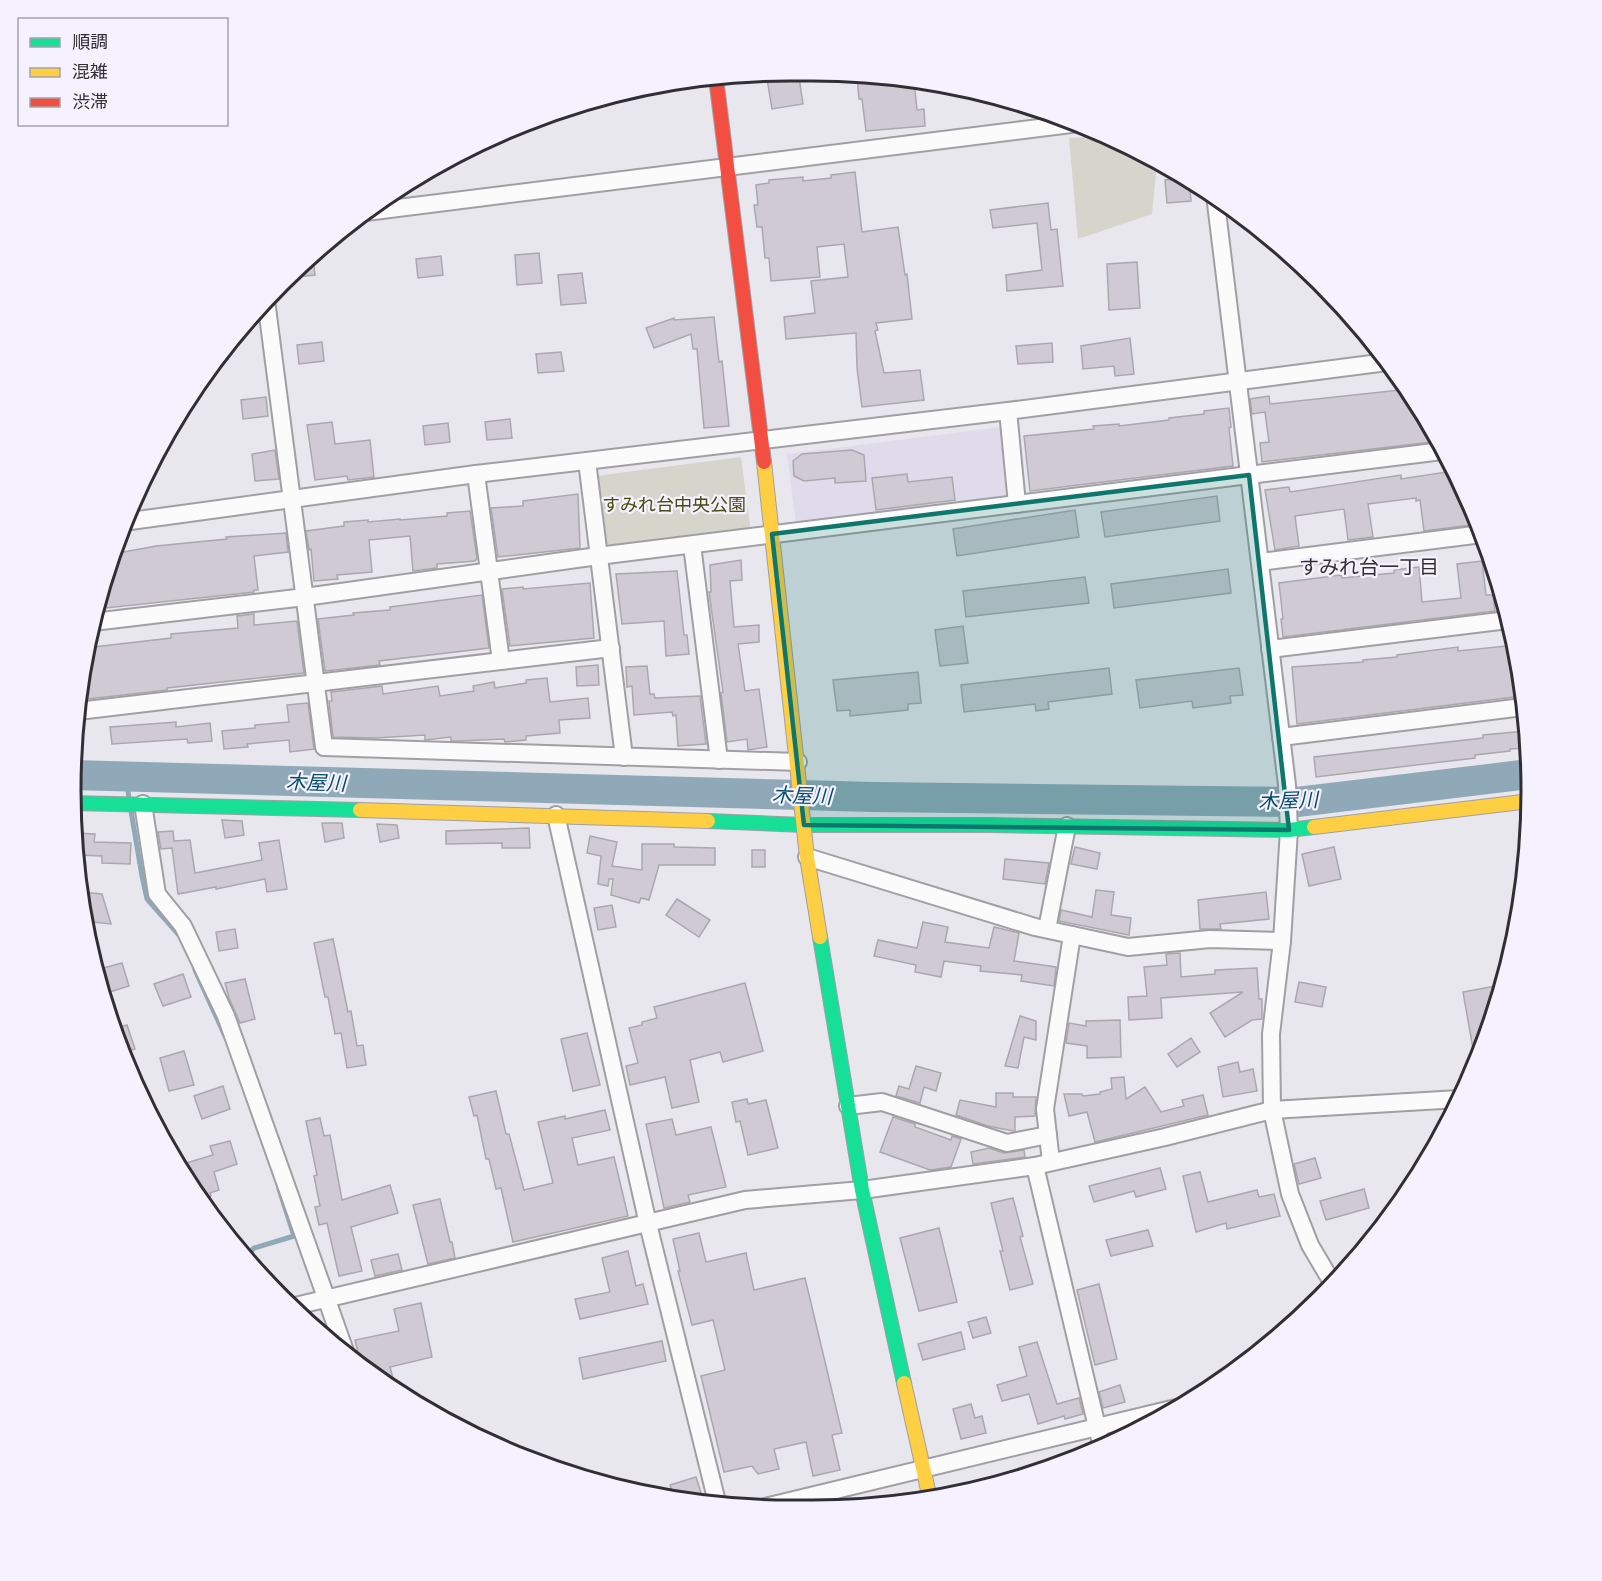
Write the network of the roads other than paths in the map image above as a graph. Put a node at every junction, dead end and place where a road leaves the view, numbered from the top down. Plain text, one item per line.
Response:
1 (717, 85) edge
2 (1058, 126) edge
3 (727, 167) junction
4 (1217, 209) edge
5 (384, 210) edge
6 (268, 312) edge
7 (1377, 363) edge
8 (1238, 381) junction
9 (1008, 411) junction
10 (761, 439) junction
11 (1435, 452) edge
12 (587, 461) junction
13 (476, 474) junction
14 (1249, 475) junction
15 (293, 500) junction
16 (1017, 504) junction
17 (134, 521) edge
18 (772, 534) junction
19 (1473, 535) edge
20 (692, 545) junction
21 (598, 555) junction
22 (1260, 562) junction
23 (489, 571) junction
24 (305, 597) junction
25 (102, 621) edge
26 (1500, 621) edge
27 (611, 648) junction
28 (1270, 649) junction
29 (501, 661) junction
30 (316, 683) junction
31 (1516, 708) edge
32 (86, 710) edge
33 (1281, 737) junction
34 (624, 757) junction
35 (719, 760) junction
36 (799, 765) junction
37 (1520, 802) edge
38 (82, 803) edge
39 (143, 804) junction
40 (556, 815) junction
41 (803, 818) junction
42 (1067, 826) junction
43 (1289, 830) junction
44 (807, 856) junction
45 (1047, 929) junction
46 (1072, 935) junction
47 (1282, 941) junction
48 (1450, 1100) edge
49 (848, 1106) junction
50 (1272, 1110) junction
51 (1048, 1136) junction
52 (1043, 1164) junction
53 (862, 1190) junction
54 (648, 1224) junction
55 (1328, 1276) edge
56 (327, 1299) junction
57 (302, 1304) edge
58 (340, 1338) edge
59 (1147, 1415) edge
60 (1096, 1428) junction
61 (1099, 1439) edge
62 (922, 1469) junction
63 (928, 1490) edge
64 (715, 1496) edge
65 (790, 1500) edge

1 - 3 street
2 - 3 street
3 - 5 street
3 - 10 street
4 - 8 street
6 - 15 street
7 - 8 street
8 - 9 street
8 - 14 street
9 - 10 street
9 - 16 street
10 - 12 street
10 - 18 street
11 - 14 street
12 - 13 street
12 - 21 street
13 - 15 street
13 - 23 street
14 - 16 street
14 - 22 street
15 - 17 street
15 - 24 street
16 - 18 street
18 - 20 street
18 - 36 street
19 - 22 street
20 - 21 street
20 - 35 street
21 - 23 street
21 - 27 street
22 - 28 street
23 - 24 street
23 - 29 street
24 - 25 street
24 - 30 street
26 - 28 street
27 - 29 street
27 - 34 street
28 - 33 street
29 - 30 street
30 - 32 street
30 - 34 street
31 - 33 street
33 - 43 street
34 - 35 street
35 - 36 street
36 - 41 street
37 - 43 street
38 - 39 street
39 - 40 street
39 - 56 street
40 - 41 street
40 - 54 street
41 - 42 street
41 - 44 street
42 - 43 street
42 - 45 street
43 - 47 street
44 - 45 street
44 - 49 street
45 - 46 street
46 - 47 street
46 - 51 street
47 - 50 street
48 - 50 street
49 - 51 street
49 - 53 street
50 - 52 street
50 - 55 street
51 - 52 street
52 - 53 street
52 - 60 street
53 - 54 street
53 - 62 street
54 - 56 street
54 - 64 street
56 - 57 street
56 - 58 street
59 - 60 street
60 - 61 street
60 - 62 street
62 - 63 street
62 - 65 street

